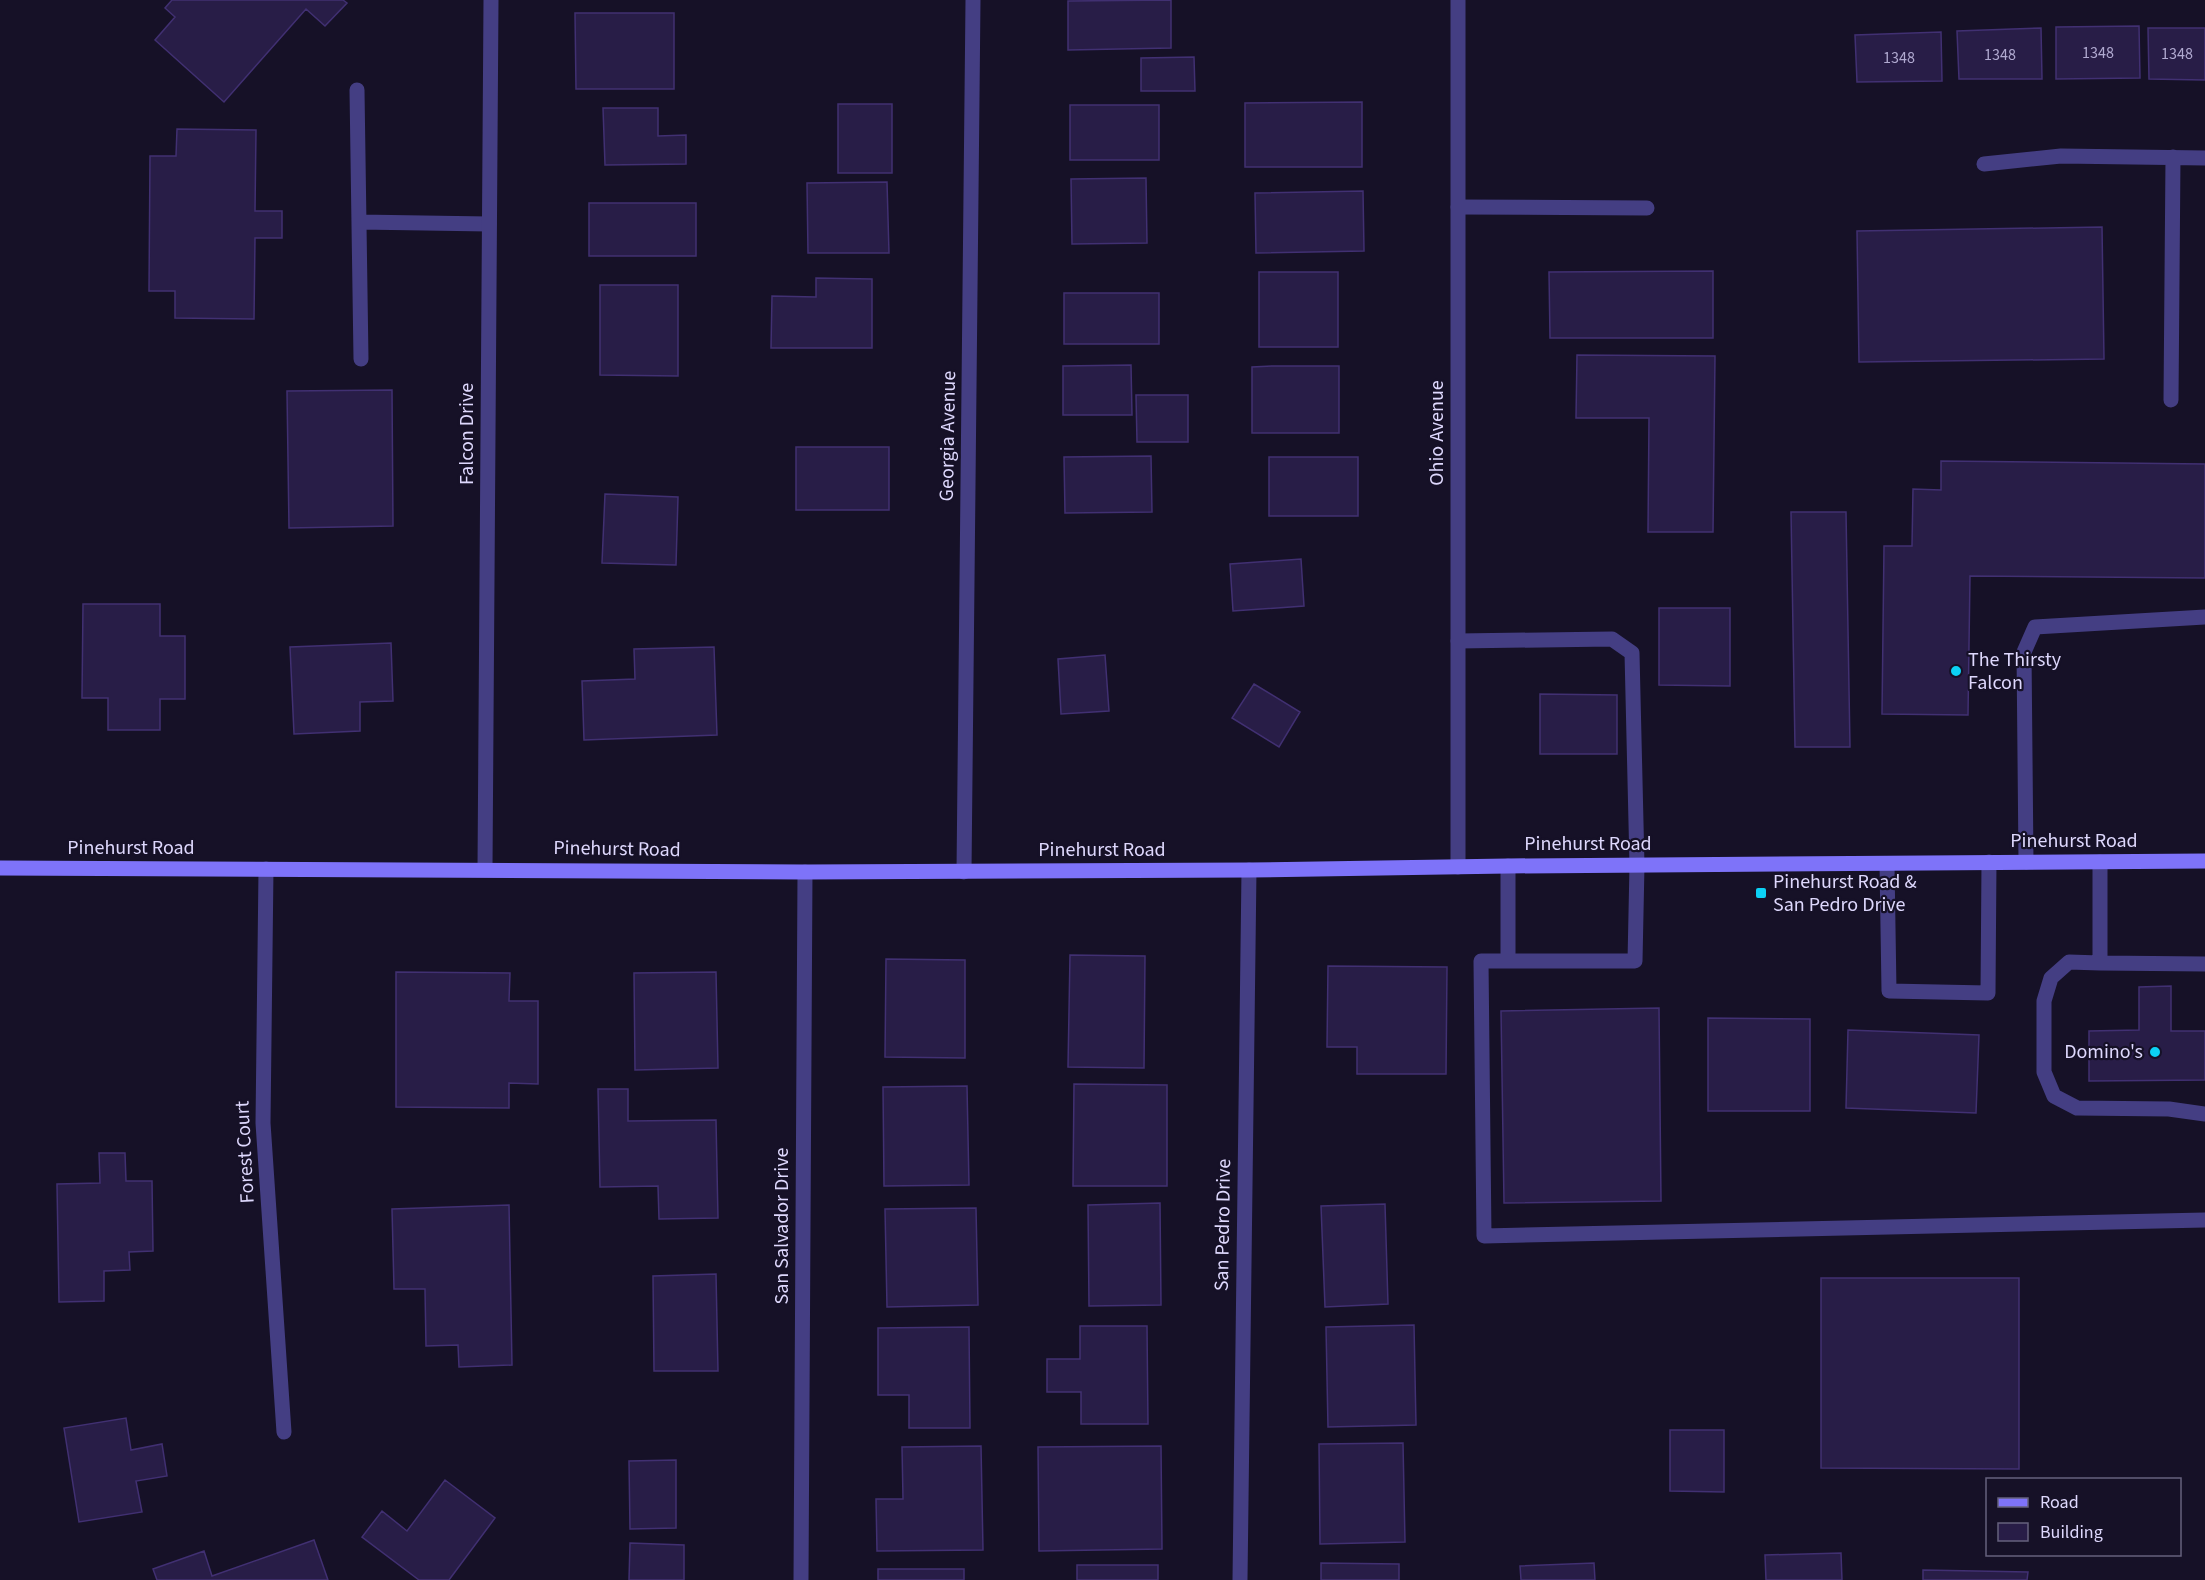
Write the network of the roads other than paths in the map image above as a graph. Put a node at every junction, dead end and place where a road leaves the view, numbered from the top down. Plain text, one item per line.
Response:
1 (491, 0) edge
2 (973, 0) edge
3 (1458, 0) edge
4 (357, 90) dead end
5 (2173, 157) junction
6 (2205, 158) edge
7 (1984, 164) dead end
8 (1458, 207) junction
9 (1647, 208) dead end
10 (359, 222) junction
11 (489, 224) junction
12 (361, 359) dead end
13 (2171, 400) dead end
14 (2205, 617) edge
15 (1458, 641) junction
16 (2205, 861) edge
17 (1989, 862) junction
18 (2026, 862) junction
19 (2100, 862) junction
20 (1887, 864) junction
21 (1637, 865) junction
22 (1508, 866) junction
23 (1458, 867) junction
24 (0, 868) edge
25 (266, 869) junction
26 (485, 869) junction
27 (1249, 870) junction
28 (805, 872) junction
29 (964, 872) junction
30 (1508, 961) junction
31 (2100, 963) junction
32 (2205, 964) edge
33 (2205, 1114) edge
34 (2205, 1220) edge
35 (284, 1432) dead end
36 (801, 1580) edge
37 (1240, 1580) edge

1 - 11 street, Falcon Drive
2 - 29 street, Georgia Avenue
3 - 8 street, Ohio Avenue
4 - 10 street
5 - 6 street
5 - 7 street
5 - 13 street
8 - 9 street
8 - 15 street, Ohio Avenue
10 - 11 street
10 - 12 street
11 - 26 street, Falcon Drive
14 - 18 street
15 - 21 street
15 - 23 street, Ohio Avenue
16 - 19 street, Pinehurst Road
17 - 18 street, Pinehurst Road
17 - 20 street, Pinehurst Road
17 - 20 street
18 - 19 street, Pinehurst Road
19 - 31 street
20 - 21 street, Pinehurst Road
21 - 22 street, Pinehurst Road
21 - 30 street
22 - 23 street, Pinehurst Road
22 - 30 street
23 - 27 street, Pinehurst Road
24 - 25 street, Pinehurst Road
25 - 26 street, Pinehurst Road
25 - 35 street, Forest Court
26 - 28 street, Pinehurst Road
27 - 29 street, Pinehurst Road
27 - 37 street, San Pedro Drive
28 - 29 street, Pinehurst Road
28 - 36 street, San Salvador Drive
30 - 34 street
31 - 32 street
31 - 33 street

